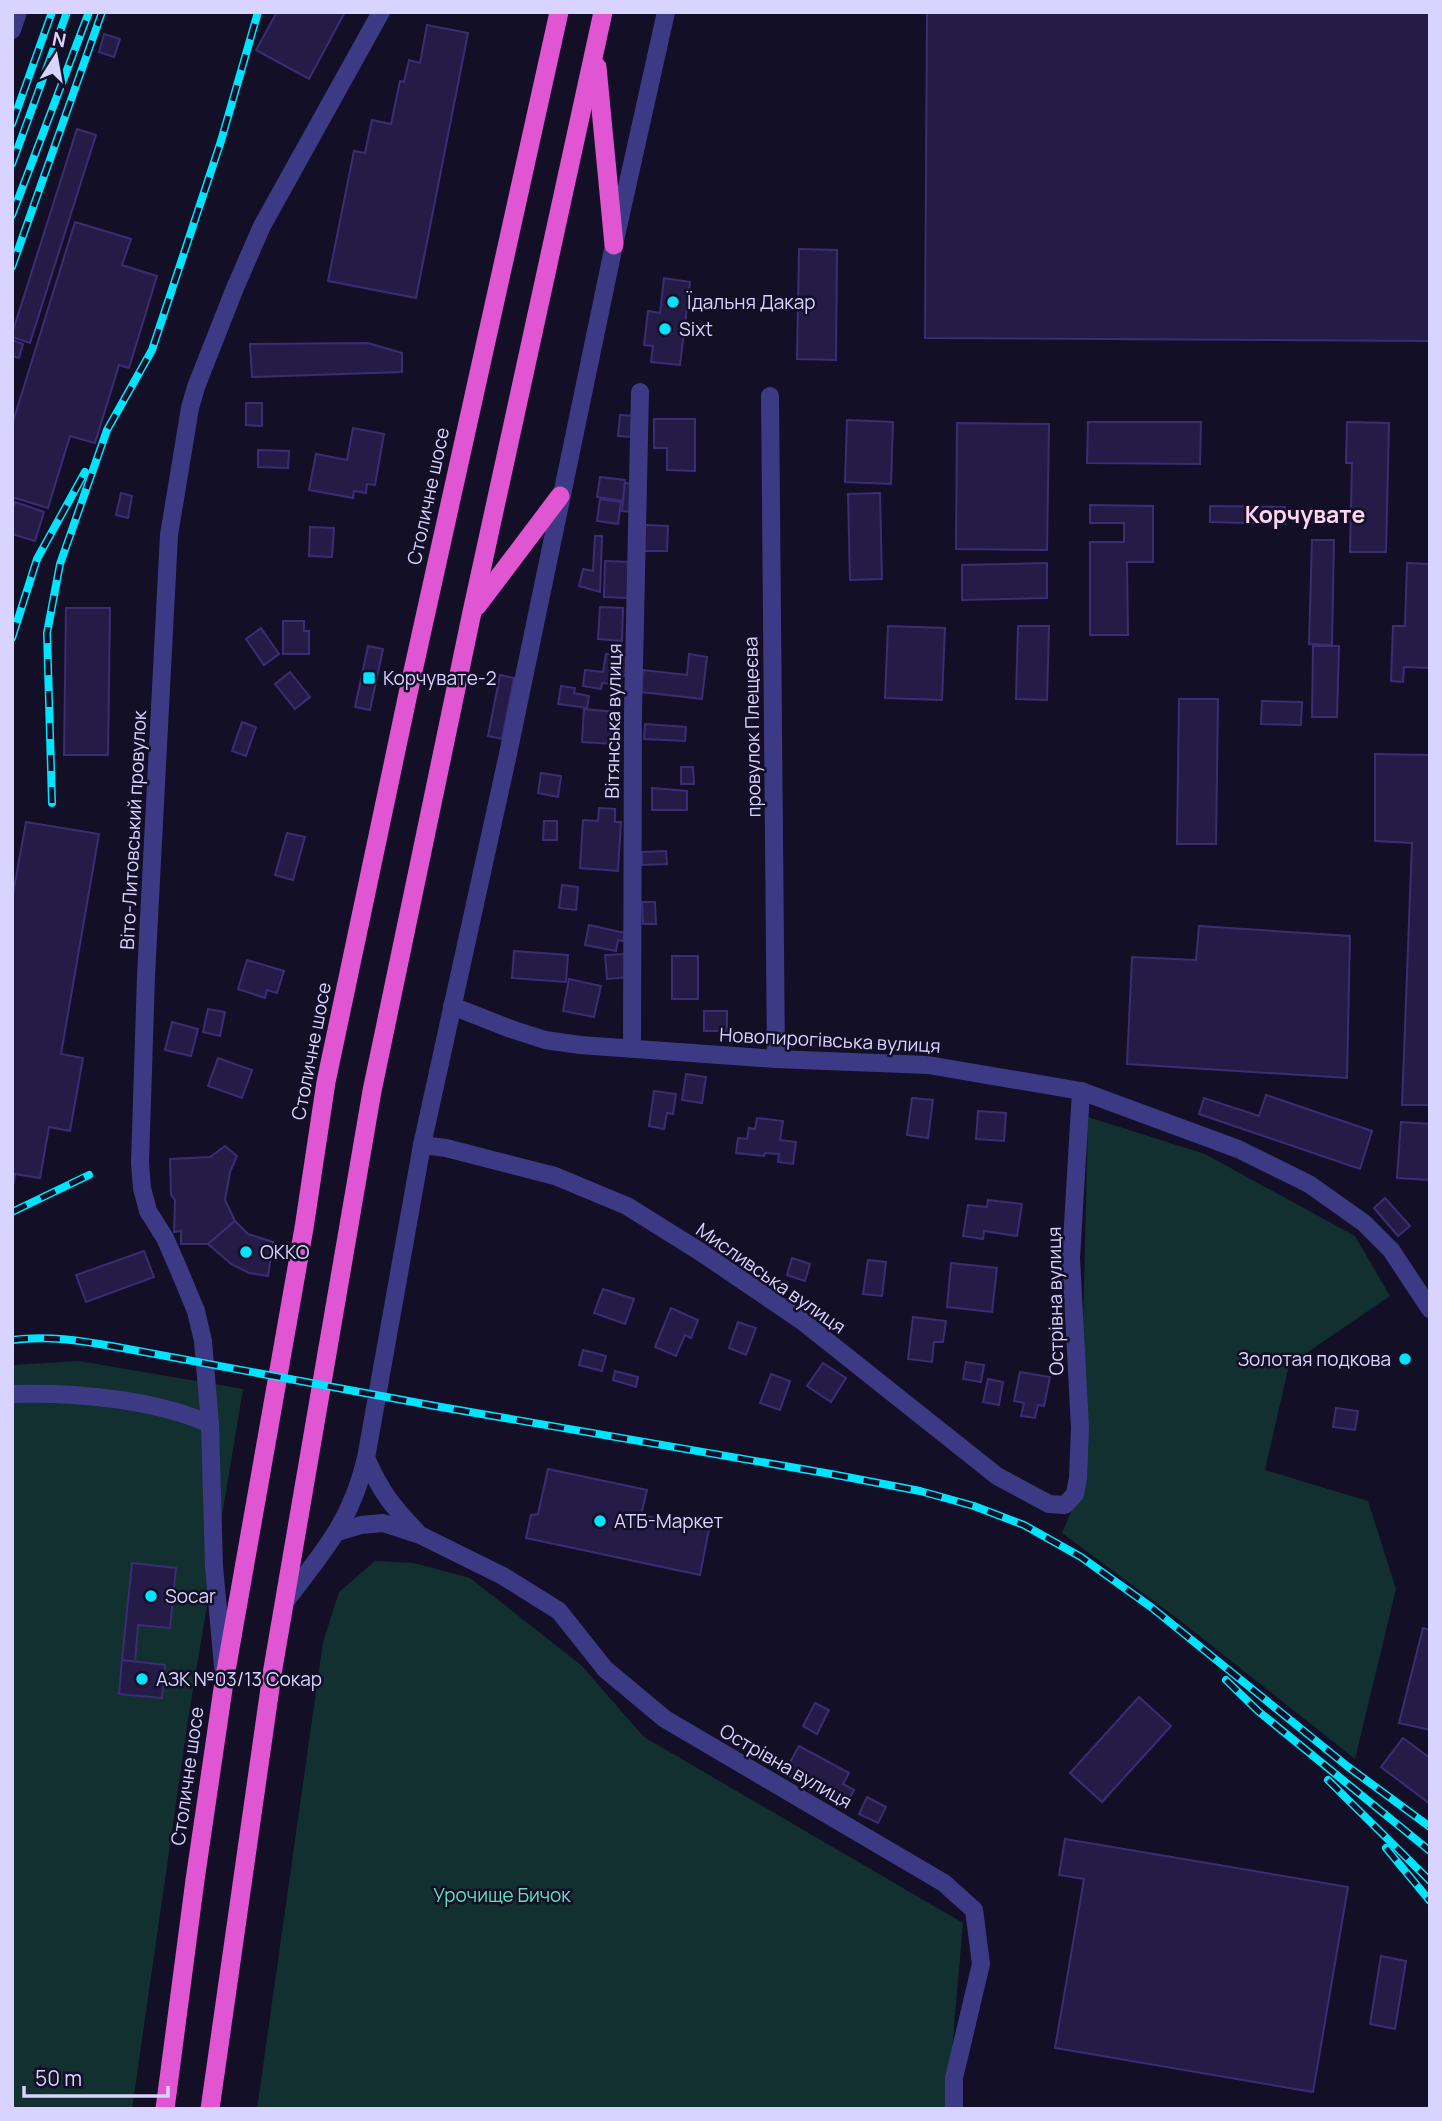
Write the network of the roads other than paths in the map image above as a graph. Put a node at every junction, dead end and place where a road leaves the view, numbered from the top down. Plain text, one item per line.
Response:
1 (18, 12) edge
2 (381, 12) edge
3 (558, 12) edge
4 (603, 12) edge
5 (666, 12) edge
6 (12, 30) edge
7 (596, 49) junction
8 (614, 245) junction
9 (640, 392) dead end
10 (769, 396) dead end
11 (560, 496) junction
12 (472, 612) junction
13 (452, 1006) junction
14 (632, 1049) junction
15 (776, 1059) junction
16 (1081, 1091) junction
17 (422, 1145) junction
18 (1430, 1309) edge
19 (12, 1394) edge
20 (210, 1424) junction
21 (366, 1458) junction
22 (1065, 1505) joint
23 (338, 1532) junction
24 (420, 1535) junction
25 (284, 1603) junction
26 (224, 1682) junction
27 (165, 2109) edge
28 (210, 2109) edge
29 (954, 2109) edge

1 - 6 street
2 - 20 street, Віто-Литовський провулок
3 - 26 highway, Столичне шосе
4 - 7 highway
5 - 8 street
7 - 8 highway
7 - 12 highway
8 - 11 street
9 - 14 street, Вітянська вулиця
10 - 15 street, провулок Плещеєва
11 - 12 highway
11 - 13 street
12 - 25 highway
13 - 14 street, Новопирогівська вулиця
13 - 17 street
14 - 15 street, Новопирогівська вулиця
15 - 16 street, Новопирогівська вулиця
16 - 18 street, Новопирогівська вулиця
16 - 22 street, Острівна вулиця
17 - 21 street
17 - 22 street, Мисливська вулиця
19 - 20 street
20 - 26 street, Віто-Литовський провулок
21 - 23 street
21 - 24 street, Острівна вулиця
23 - 24 street, Острівна вулиця
23 - 25 street
24 - 29 street, Острівна вулиця
25 - 28 highway
26 - 27 highway, Столичне шосе

